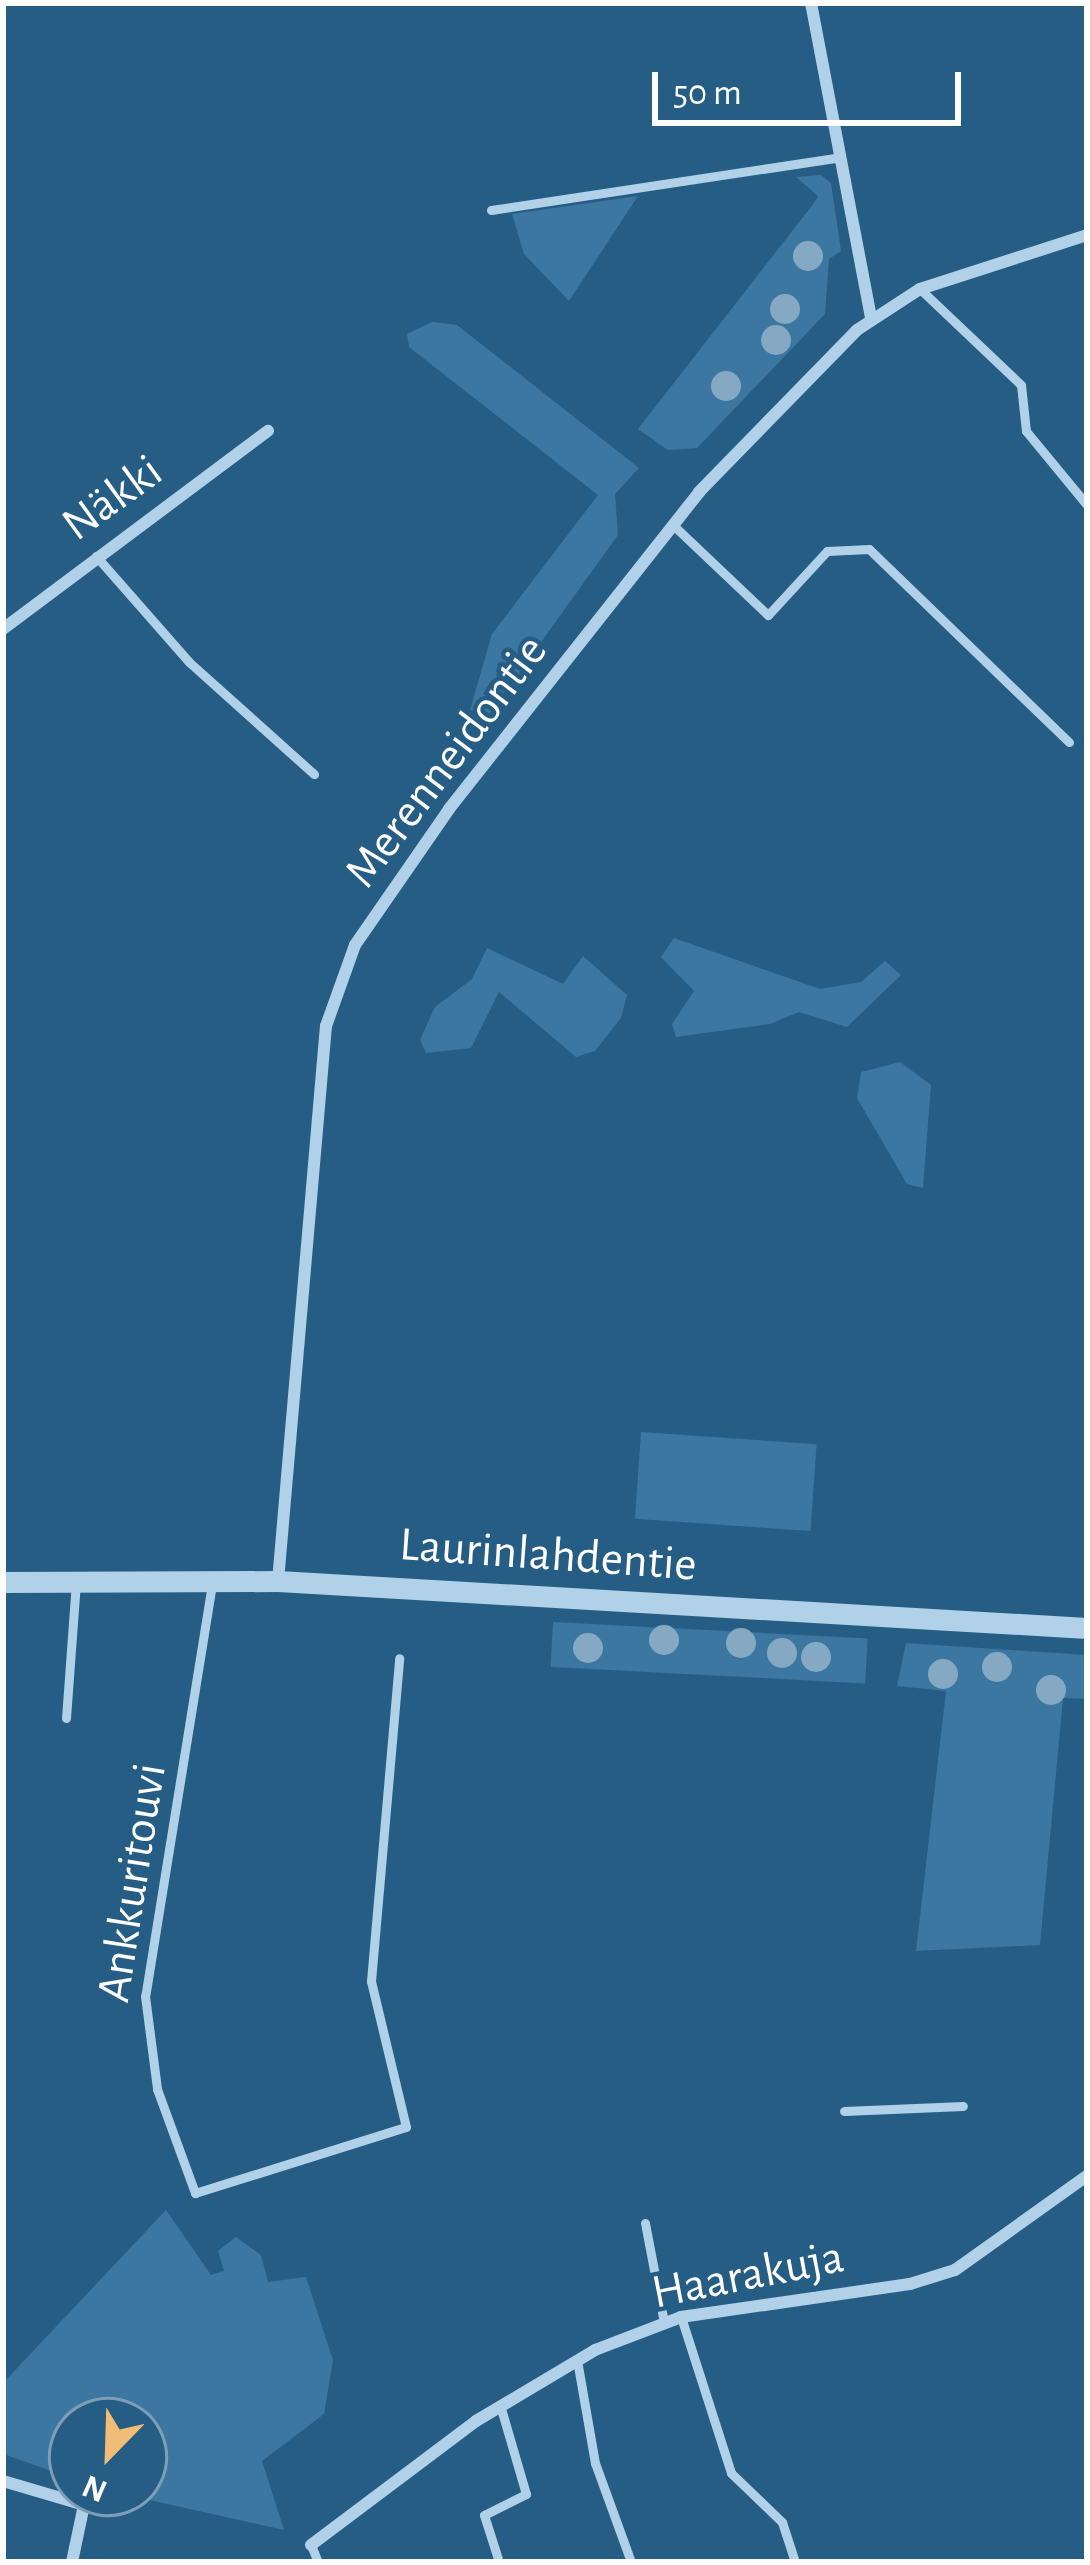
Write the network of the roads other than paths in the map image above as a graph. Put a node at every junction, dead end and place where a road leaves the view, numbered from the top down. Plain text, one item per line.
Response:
1 (811, 3) edge
2 (840, 157) junction
3 (491, 210) dead end
4 (1087, 235) edge
5 (920, 289) junction
6 (871, 316) junction
7 (268, 431) dead end
8 (1087, 505) edge
9 (673, 525) junction
10 (96, 556) junction
11 (3, 629) edge
12 (1069, 742) dead end
13 (314, 774) dead end
14 (212, 1578) junction
15 (76, 1579) junction
16 (278, 1581) junction
17 (3, 1582) edge
18 (1087, 1628) edge
19 (399, 1658) dead end
20 (66, 1718) dead end
21 (963, 2106) dead end
22 (844, 2110) dead end
23 (1087, 2176) edge
24 (645, 2223) dead end
25 (681, 2317) junction
26 (664, 2324) junction
27 (577, 2360) junction
28 (500, 2405) junction
29 (3, 2481) edge
30 (310, 2545) joint
31 (72, 2562) edge
32 (318, 2562) edge
33 (499, 2562) edge
34 (631, 2562) edge
35 (795, 2562) edge

1 - 2 street
2 - 3 lane
2 - 6 street
4 - 5 street, Merenneidontie
5 - 6 street, Merenneidontie
5 - 8 lane
6 - 9 street, Merenneidontie
7 - 10 street, Näkki
9 - 12 lane
9 - 16 street, Merenneidontie
10 - 11 street, Näkki
10 - 13 lane
14 - 15 street, Laurinlahdentie
14 - 16 street, Laurinlahdentie
14 - 19 lane, Ankkuritouvi
15 - 17 street, Laurinlahdentie
15 - 20 lane
16 - 18 street, Laurinlahdentie
21 - 22 lane
23 - 25 street, Haarakuja
24 - 26 lane
25 - 26 street, Haarakuja
25 - 35 lane
26 - 27 street, Haarakuja
27 - 28 street, Haarakuja
27 - 34 lane
28 - 30 street, Haarakuja
28 - 33 lane
29 - 31 street
30 - 32 lane

